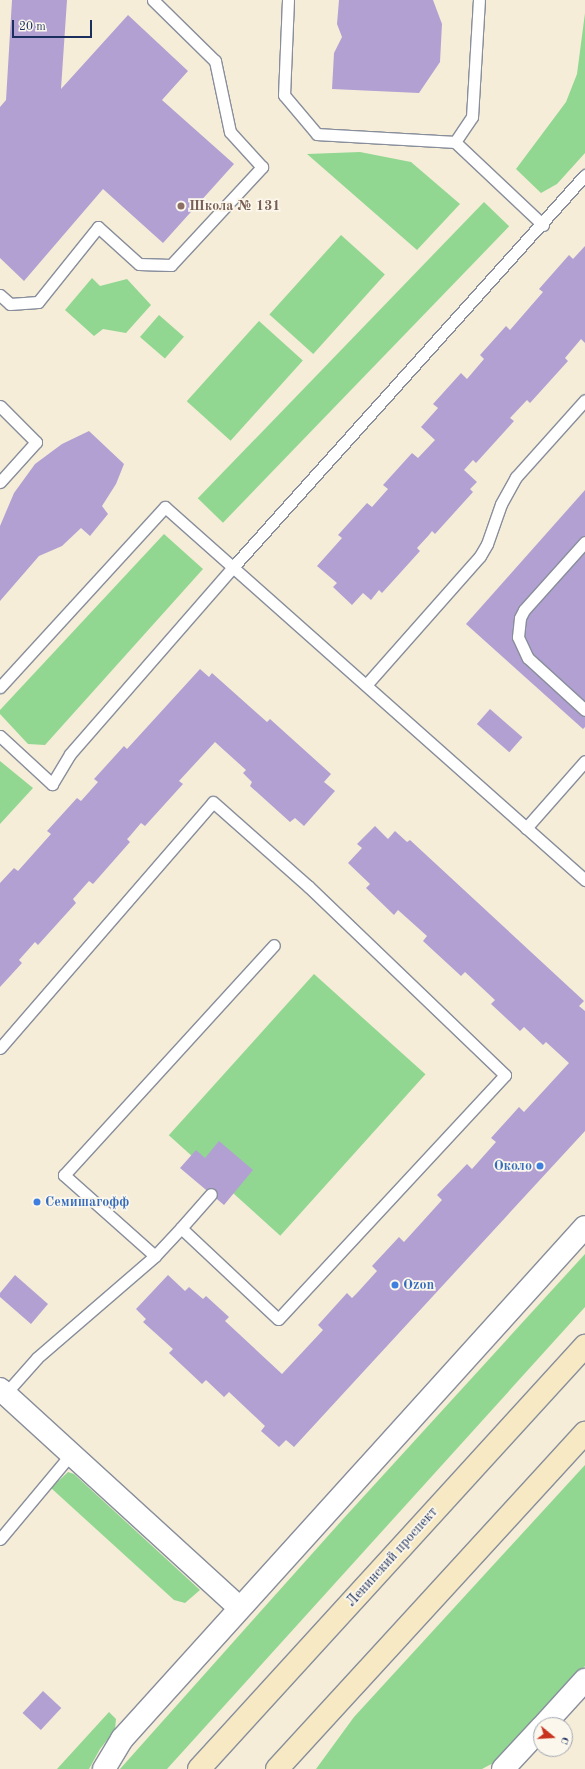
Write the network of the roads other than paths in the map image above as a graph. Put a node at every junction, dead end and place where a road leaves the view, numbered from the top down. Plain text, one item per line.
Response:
1 (153, 0) edge
2 (288, 0) edge
3 (479, 0) edge
4 (455, 142) junction
5 (585, 175) edge
6 (543, 225) junction
7 (0, 295) edge
8 (585, 400) edge
9 (0, 406) edge
10 (0, 482) edge
11 (585, 542) edge
12 (233, 567) junction
13 (366, 685) junction
14 (0, 687) edge
15 (585, 710) edge
16 (0, 736) edge
17 (585, 761) edge
18 (526, 828) junction
19 (585, 880) edge
20 (274, 945) dead end
21 (0, 1048) edge
22 (211, 1194) dead end
23 (585, 1227) edge
24 (181, 1228) junction
25 (155, 1256) junction
26 (585, 1346) edge
27 (3, 1391) edge
28 (585, 1433) edge
29 (71, 1454) junction
30 (0, 1539) edge
31 (239, 1607) junction
32 (585, 1680) edge
33 (551, 1717) edge
34 (533, 1737) edge
35 (104, 1769) edge
36 (199, 1769) edge
37 (277, 1769) edge
38 (503, 1769) edge

1 - 7 lane
2 - 4 lane
3 - 4 lane
4 - 6 lane
5 - 6 lane
6 - 12 lane
8 - 13 lane
9 - 10 lane
11 - 15 lane
12 - 13 lane
12 - 14 lane
12 - 16 lane
13 - 18 lane
17 - 18 lane
18 - 19 lane
20 - 25 lane
21 - 24 lane
22 - 24 lane
23 - 31 street
24 - 25 lane
25 - 27 lane
26 - 36 street, Ленинский проспект
27 - 29 street
28 - 37 street
29 - 30 lane
29 - 31 street
31 - 35 street
32 - 33 street
34 - 38 street

